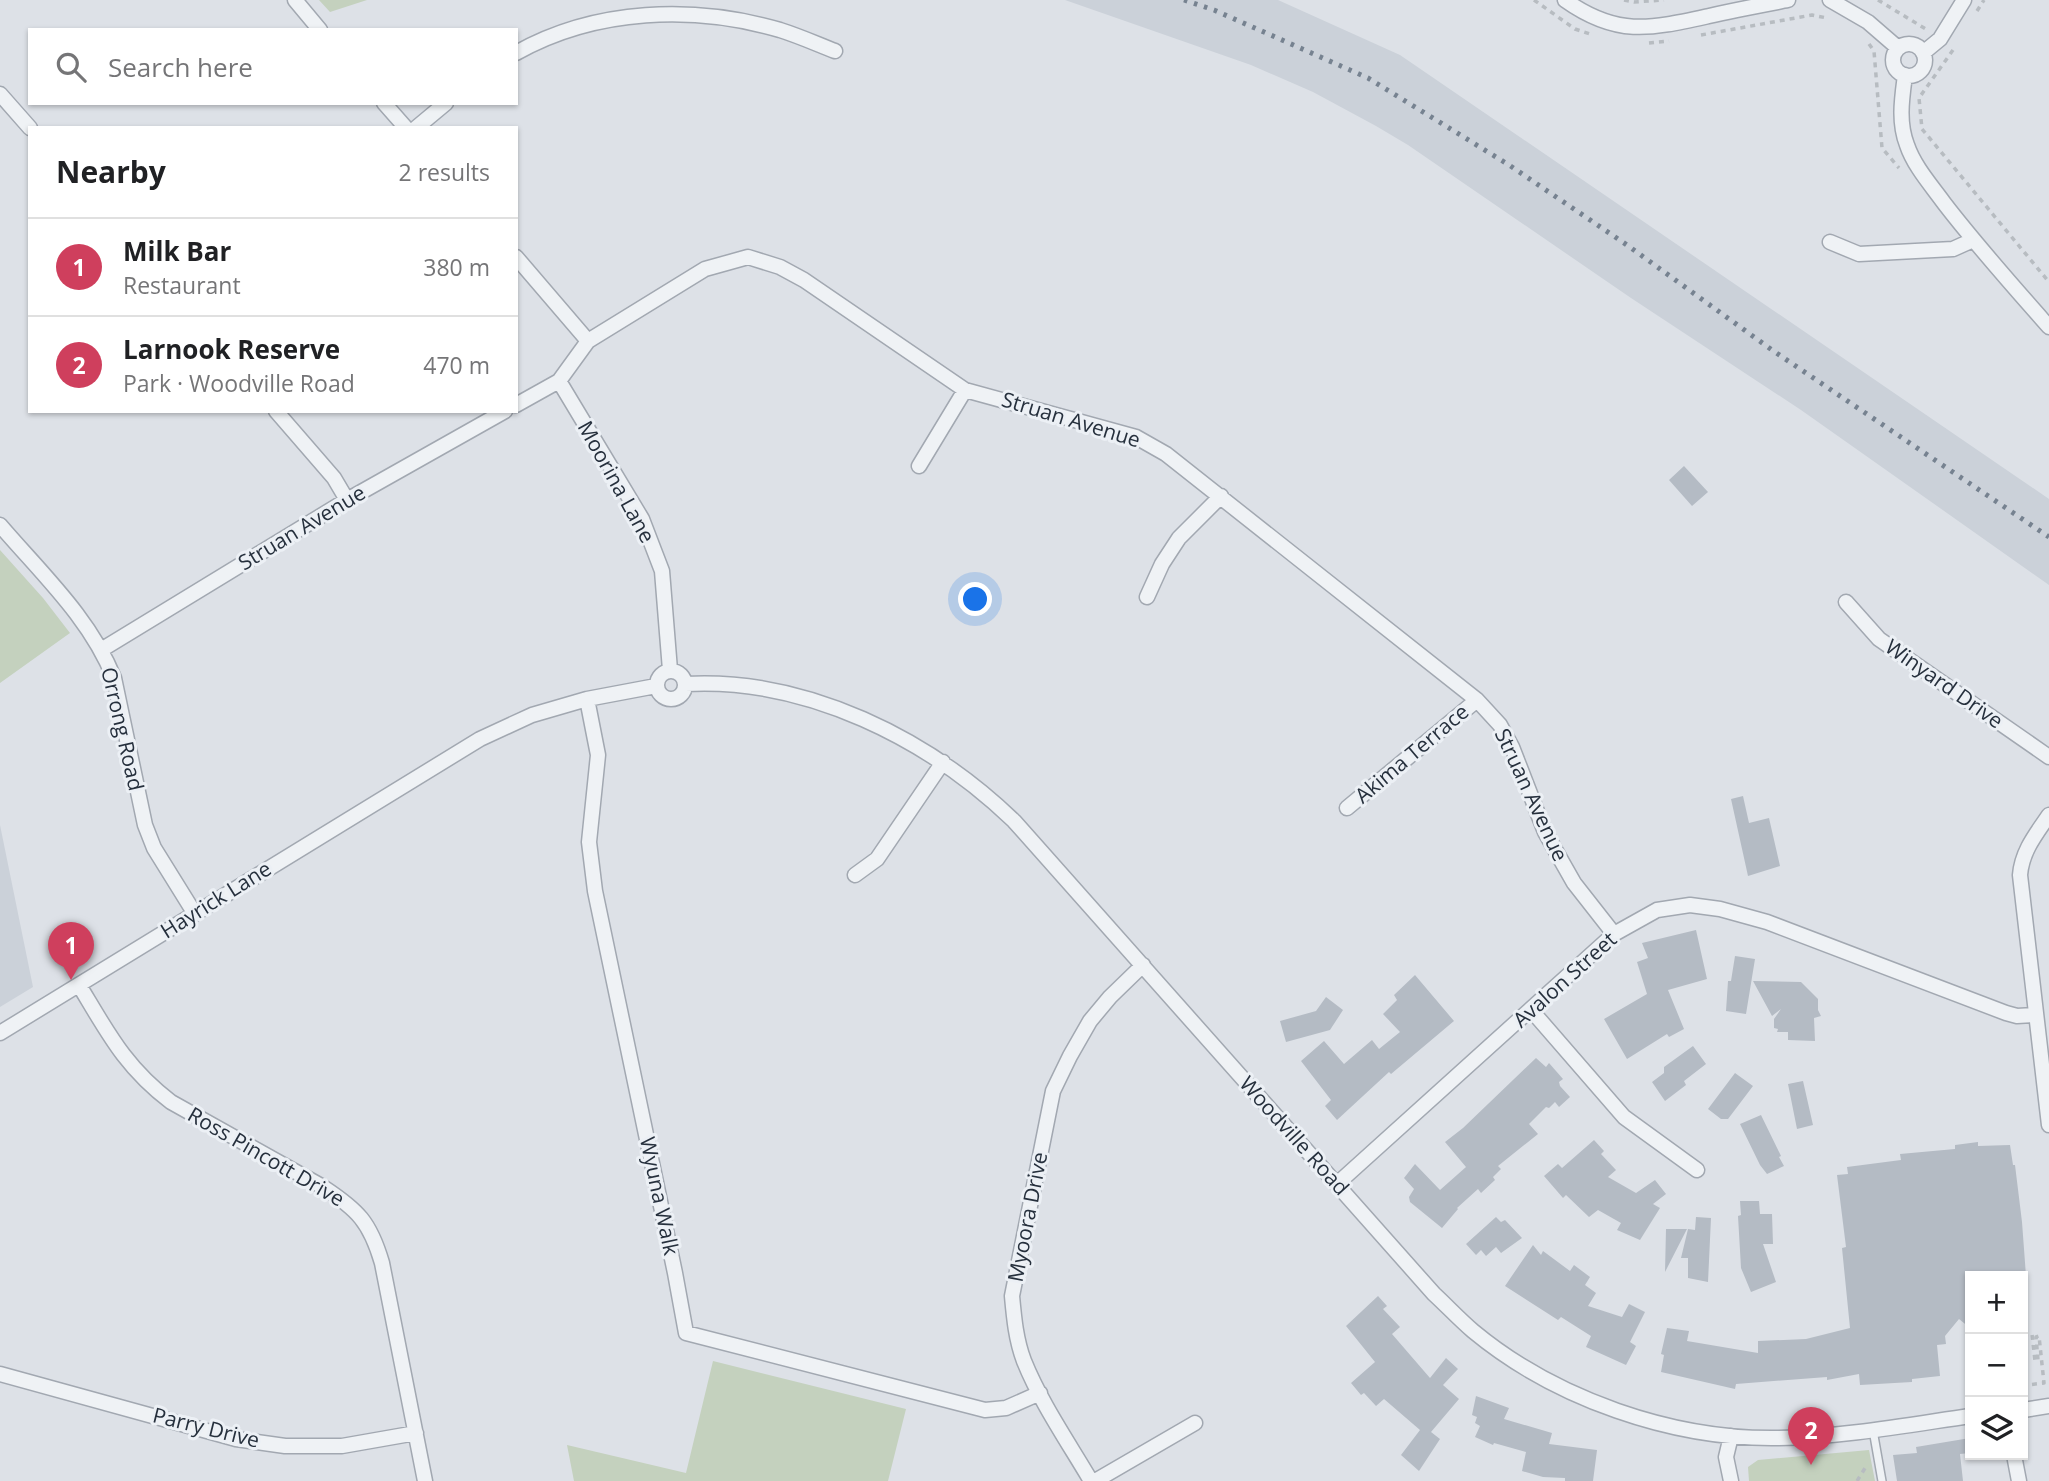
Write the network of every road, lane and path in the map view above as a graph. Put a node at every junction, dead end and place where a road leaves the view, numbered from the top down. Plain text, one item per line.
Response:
1 (295, 0) edge
2 (1534, 0) edge
3 (1565, 0) edge
4 (1624, 0) edge
5 (1664, 0) edge
6 (1788, 0) edge
7 (1830, 0) edge
8 (1878, 0) edge
9 (1964, 0) edge
10 (1984, 0) edge
11 (1740, 5) edge
12 (1972, 19) dead end
13 (1832, 20) dead end
14 (318, 28) edge
15 (1595, 35) dead end
16 (1696, 36) dead end
17 (1940, 38) junction
18 (1670, 41) dead end
19 (1867, 42) dead end
20 (1643, 43) dead end
21 (1898, 48) junction
22 (835, 51) dead end
23 (518, 52) edge
24 (1923, 53) junction
25 (1905, 75) junction
26 (0, 94) edge
27 (386, 105) edge
28 (444, 105) edge
29 (28, 126) edge
30 (403, 126) edge
31 (418, 126) edge
32 (1906, 177) dead end
33 (1973, 240) junction
34 (1830, 242) dead end
35 (518, 259) edge
36 (2049, 282) edge
37 (2049, 327) edge
38 (588, 341) junction
39 (559, 381) junction
40 (965, 390) junction
41 (518, 404) edge
42 (277, 413) edge
43 (501, 413) edge
44 (919, 466) dead end
45 (1221, 496) junction
46 (347, 500) junction
47 (0, 525) edge
48 (1147, 597) dead end
49 (1846, 602) dead end
50 (102, 650) junction
51 (670, 670) junction
52 (685, 684) junction
53 (656, 686) junction
54 (587, 699) junction
55 (1477, 700) junction
56 (2049, 757) edge
57 (943, 762) junction
58 (1347, 808) dead end
59 (2049, 815) edge
60 (855, 875) dead end
61 (194, 914) junction
62 (1614, 934) junction
63 (1143, 965) junction
64 (79, 985) junction
65 (1532, 1011) junction
66 (2036, 1015) junction
67 (0, 1033) edge
68 (2049, 1125) edge
69 (1697, 1170) dead end
70 (1337, 1184) junction
71 (2028, 1334) edge
72 (0, 1374) edge
73 (2028, 1385) edge
74 (1040, 1393) junction
75 (2049, 1406) edge
76 (2028, 1409) edge
77 (1965, 1417) edge
78 (1195, 1423) dead end
79 (1873, 1429) junction
80 (416, 1433) junction
81 (1731, 1436) junction
82 (2015, 1460) edge
83 (425, 1481) edge
84 (1093, 1481) edge
85 (1731, 1481) edge
86 (1882, 1481) edge
87 (2020, 1481) edge

1 - 14 street
2 - 15 path
3 - 11 street
4 - 5 path
6 - 11 street
7 - 21 street
8 - 17 path
9 - 17 street
10 - 12 path
13 - 16 path
17 - 24 street
17 - 36 path
18 - 20 path
19 - 32 path
21 - 24 street
21 - 25 street
22 - 23 street
24 - 25 street
25 - 33 street
26 - 29 street
27 - 30 street
28 - 31 street
33 - 34 street
33 - 37 street
35 - 38 street
38 - 39 street, Struan Avenue
38 - 40 street, Struan Avenue
39 - 41 street, Struan Avenue
39 - 51 street, Moorina Lane
40 - 44 street
40 - 45 street, Struan Avenue
42 - 46 street
43 - 46 street, Struan Avenue
45 - 48 street
45 - 55 street, Struan Avenue
46 - 50 street, Struan Avenue
47 - 50 street, Orrong Road
49 - 56 street, Winyard Drive
50 - 61 street, Orrong Road
51 - 52 street
51 - 53 street
52 - 53 street
52 - 57 street, Woodville Road
53 - 54 street
54 - 61 street, Hayrick Lane
54 - 74 street, Wyuna Walk
55 - 58 street, Akima Terrace
55 - 62 street, Struan Avenue
57 - 60 street
57 - 63 street, Woodville Road
59 - 66 street
61 - 64 street, Hayrick Lane
62 - 65 street, Avalon Street
62 - 66 street, Avalon Street
63 - 70 street, Woodville Road
63 - 74 street, Myoora Drive
64 - 67 street, Hayrick Lane
64 - 80 street, Ross Pincott Drive
65 - 69 street
65 - 70 street, Avalon Street
66 - 68 street
70 - 81 street, Woodville Road
71 - 73 path
72 - 80 street, Parry Drive
74 - 84 street, Myoora Drive
75 - 76 street
77 - 79 street, Woodville Road
78 - 84 street
79 - 81 street, Woodville Road
79 - 86 lane
80 - 83 street, Ross Pincott Drive
81 - 85 street
82 - 87 street

